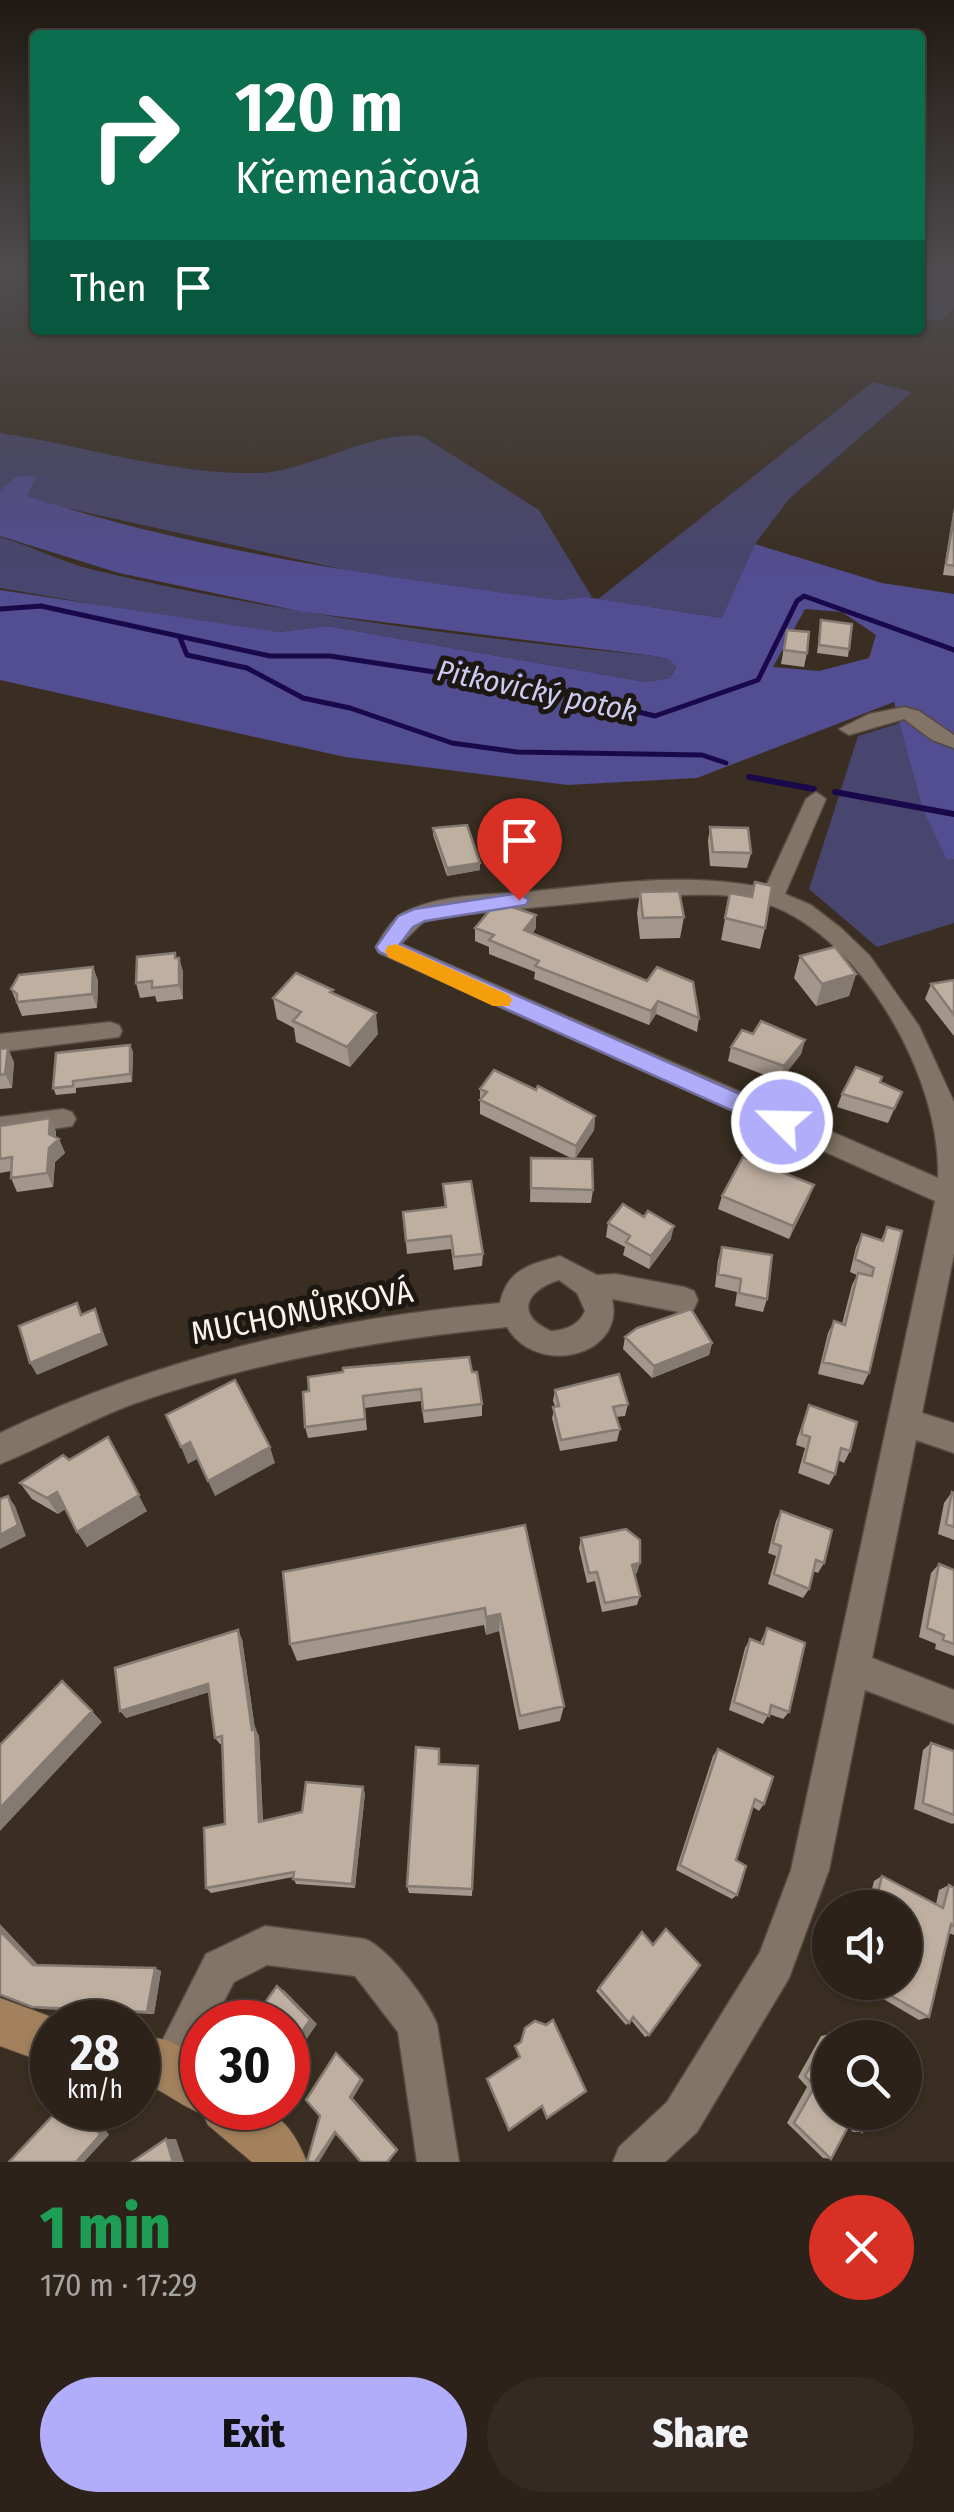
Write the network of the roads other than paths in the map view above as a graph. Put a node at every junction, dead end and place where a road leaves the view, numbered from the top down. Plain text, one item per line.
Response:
1 (849, 729) dead end
2 (954, 742) edge
3 (816, 799) dead end
4 (772, 897) junction
5 (110, 1031) dead end
6 (0, 1043) edge
7 (62, 1118) dead end
8 (0, 1127) edge
9 (952, 1196) junction
10 (594, 1288) junction
11 (684, 1300) dead end
12 (514, 1314) junction
13 (905, 1422) junction
14 (954, 1438) edge
15 (0, 1449) edge
16 (856, 1669) junction
17 (954, 1707) edge
18 (0, 2022) edge
19 (30, 2032) edge
20 (170, 2071) edge
21 (253, 2130) edge
22 (282, 2162) edge
23 (438, 2162) edge
24 (634, 2162) edge

1 - 2 street
3 - 4 street
4 - 9 street
4 - 9 street
5 - 6 street
7 - 8 street
9 - 13 street
10 - 11 street
10 - 12 street
10 - 12 street
12 - 15 street, MUCHOMŮRKOVÁ
13 - 14 street
13 - 16 street
16 - 17 street
16 - 24 street
18 - 19 street
20 - 23 street
21 - 22 street

